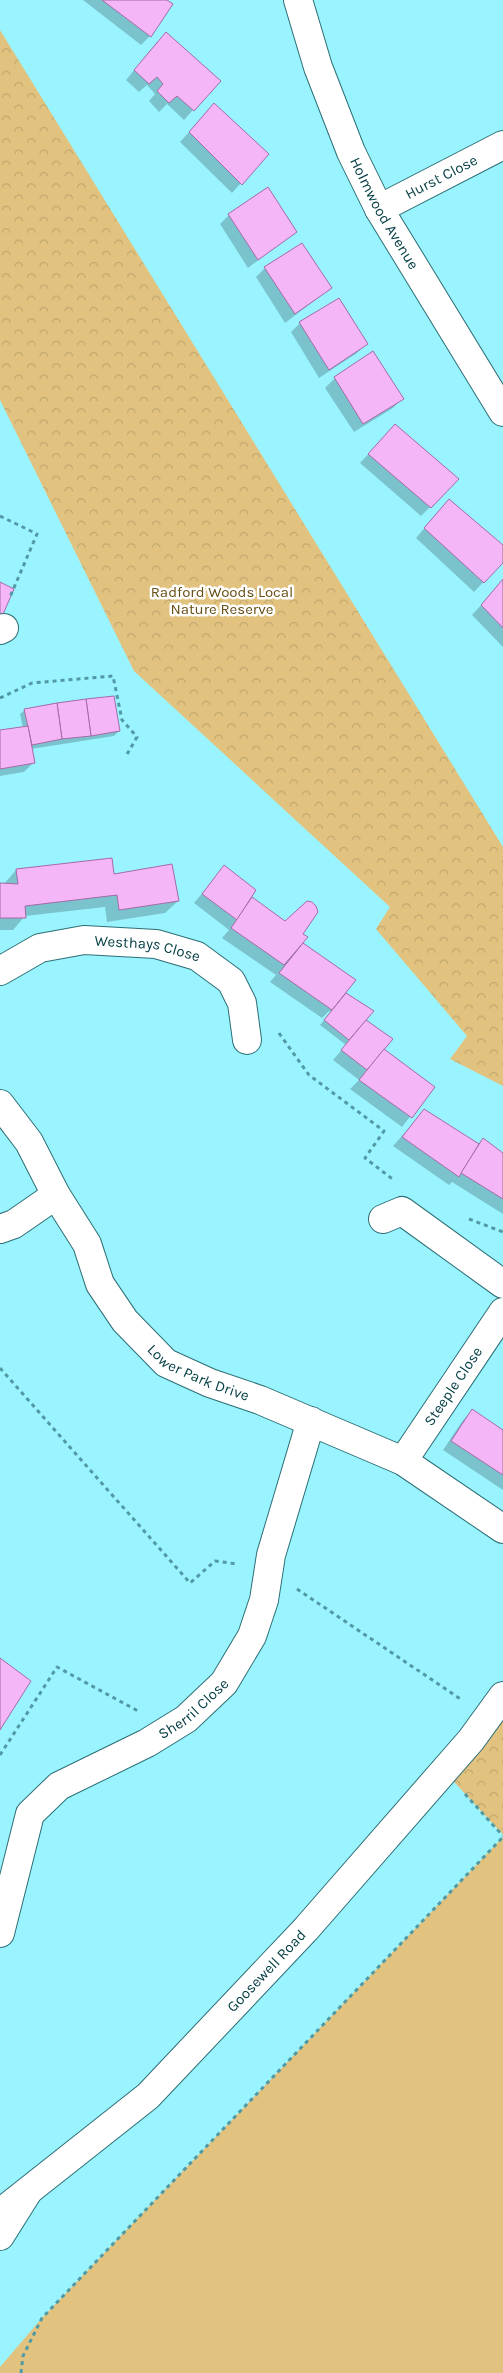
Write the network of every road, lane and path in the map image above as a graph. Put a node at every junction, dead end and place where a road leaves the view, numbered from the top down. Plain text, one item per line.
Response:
1 (298, 0) edge
2 (503, 145) edge
3 (379, 209) junction
4 (503, 412) edge
5 (0, 516) edge
6 (4, 621) edge
7 (0, 698) edge
8 (126, 756) dead end
9 (0, 971) edge
10 (277, 1031) dead end
11 (247, 1040) dead end
12 (0, 1104) edge
13 (56, 1195) junction
14 (392, 1215) joint
15 (0, 1229) edge
16 (503, 1284) edge
17 (503, 1312) edge
18 (0, 1368) edge
19 (311, 1421) junction
20 (403, 1461) junction
21 (503, 1529) edge
22 (268, 1570) junction
23 (495, 1707) edge
24 (171, 1728) junction
25 (0, 1755) edge
26 (444, 1771) junction
27 (503, 1836) edge
28 (0, 1933) edge
29 (28, 2192) junction
30 (0, 2213) edge
31 (0, 2236) edge
32 (21, 2373) edge

1 - 3 street, Holmwood Avenue
2 - 3 street, Hurst Close
3 - 4 street, Holmwood Avenue
5 - 6 path
7 - 8 path
9 - 11 street, Westhays Close
10 - 14 path
12 - 13 street, Lower Park Drive
13 - 15 street
13 - 19 street, Lower Park Drive
14 - 16 street
17 - 20 street, Steeple Close
18 - 22 path
19 - 20 street, Lower Park Drive
19 - 22 street, Sherril Close
20 - 21 street, Lower Park Drive
22 - 23 path
22 - 24 street, Sherril Close
23 - 26 street, Goosewell Road
24 - 25 path
24 - 28 street, Sherril Close
26 - 27 path
26 - 29 street, Goosewell Road
27 - 32 path
29 - 30 street, Goosewell Road
29 - 31 street

